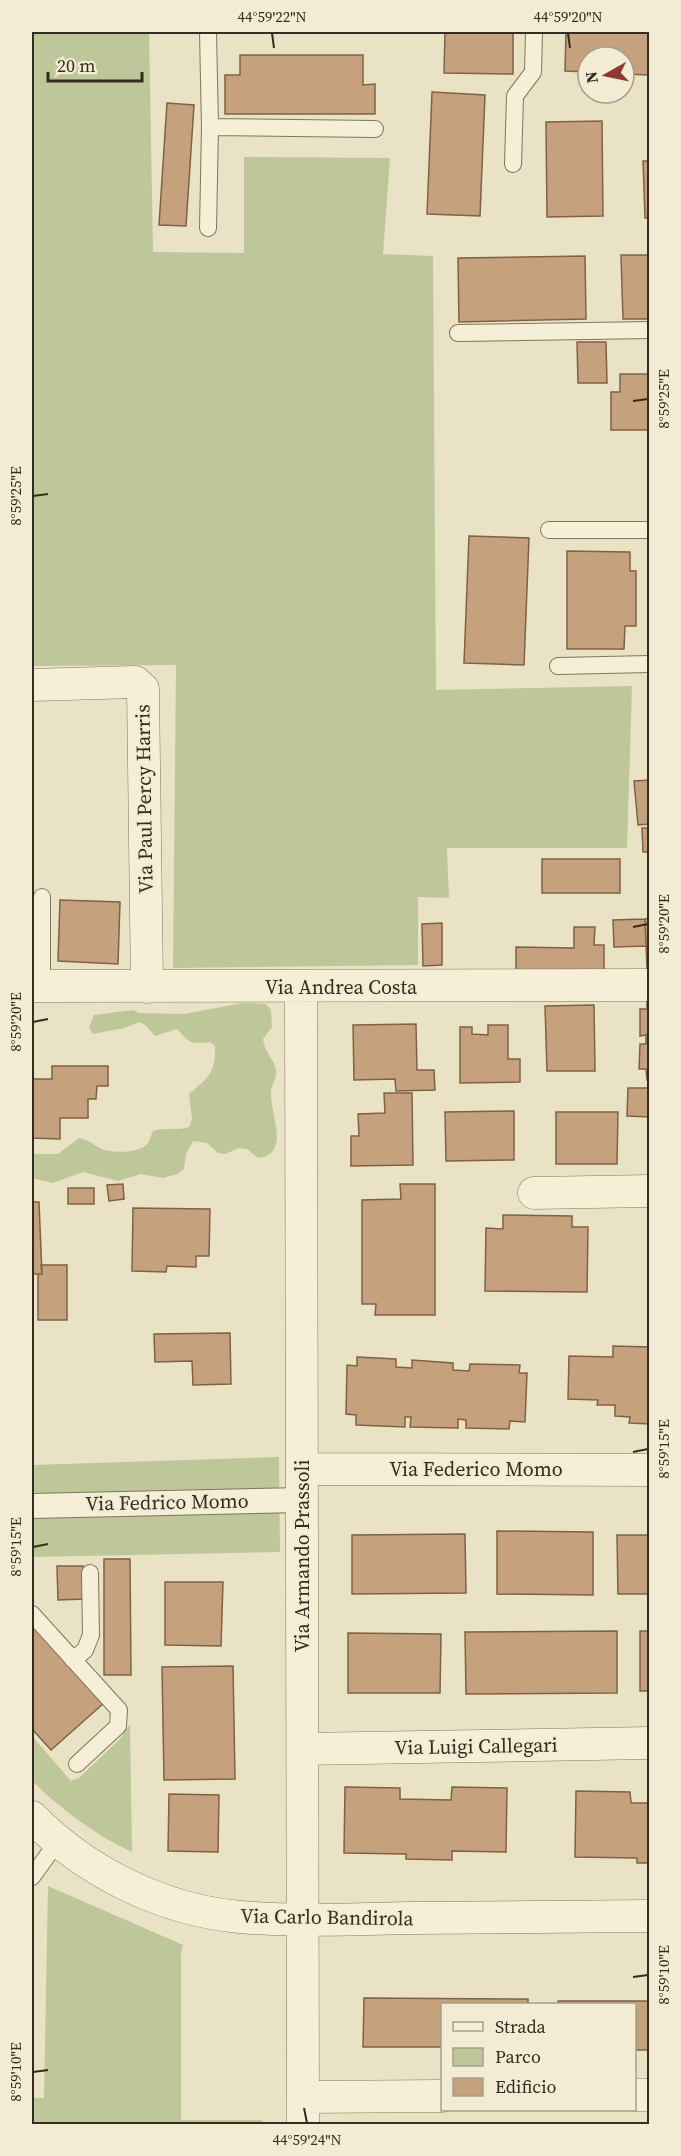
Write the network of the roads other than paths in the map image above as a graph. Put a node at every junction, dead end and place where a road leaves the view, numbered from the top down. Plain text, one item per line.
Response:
1 (208, 32) edge
2 (534, 32) edge
3 (210, 126) junction
4 (375, 129) dead end
5 (513, 164) dead end
6 (208, 228) dead end
7 (650, 330) edge
8 (458, 333) dead end
9 (549, 530) dead end
10 (650, 530) edge
11 (650, 664) edge
12 (558, 666) dead end
13 (32, 685) edge
14 (42, 897) dead end
15 (650, 985) edge
16 (37, 986) edge
17 (147, 987) junction
18 (302, 987) junction
19 (650, 1191) edge
20 (534, 1193) dead end
21 (302, 1469) junction
22 (650, 1470) edge
23 (302, 1500) junction
24 (32, 1506) edge
25 (90, 1573) dead end
26 (32, 1614) edge
27 (74, 1660) junction
28 (650, 1743) edge
29 (303, 1749) junction
30 (77, 1764) dead end
31 (32, 1817) edge
32 (58, 1841) junction
33 (32, 1877) edge
34 (650, 1917) edge
35 (302, 1918) junction
36 (441, 2096) edge
37 (303, 2111) edge

1 - 3 lane
2 - 5 lane
3 - 4 lane
3 - 6 lane
7 - 8 lane
9 - 10 lane
11 - 12 lane
13 - 17 street, Via Paul Percy Harris
14 - 16 lane
15 - 18 street, Via Andrea Costa
16 - 17 street, Via Andrea Costa
17 - 18 street, Via Andrea Costa
18 - 21 street, Via Armando Prassoli
19 - 20 street
21 - 22 street, Via Federico Momo
21 - 23 street, Via Armando Prassoli
23 - 24 street, Via Fedrico Momo
23 - 29 street, Via Armando Prassoli
25 - 27 lane
26 - 27 lane
27 - 30 lane
28 - 29 street, Via Luigi Callegari
29 - 35 street, Via Armando Prassoli
31 - 32 street, Via Carlo Bandirola
32 - 33 lane
32 - 35 street, Via Carlo Bandirola
34 - 35 street, Via Carlo Bandirola
35 - 37 street, Via Armando Prassoli
36 - 37 street

